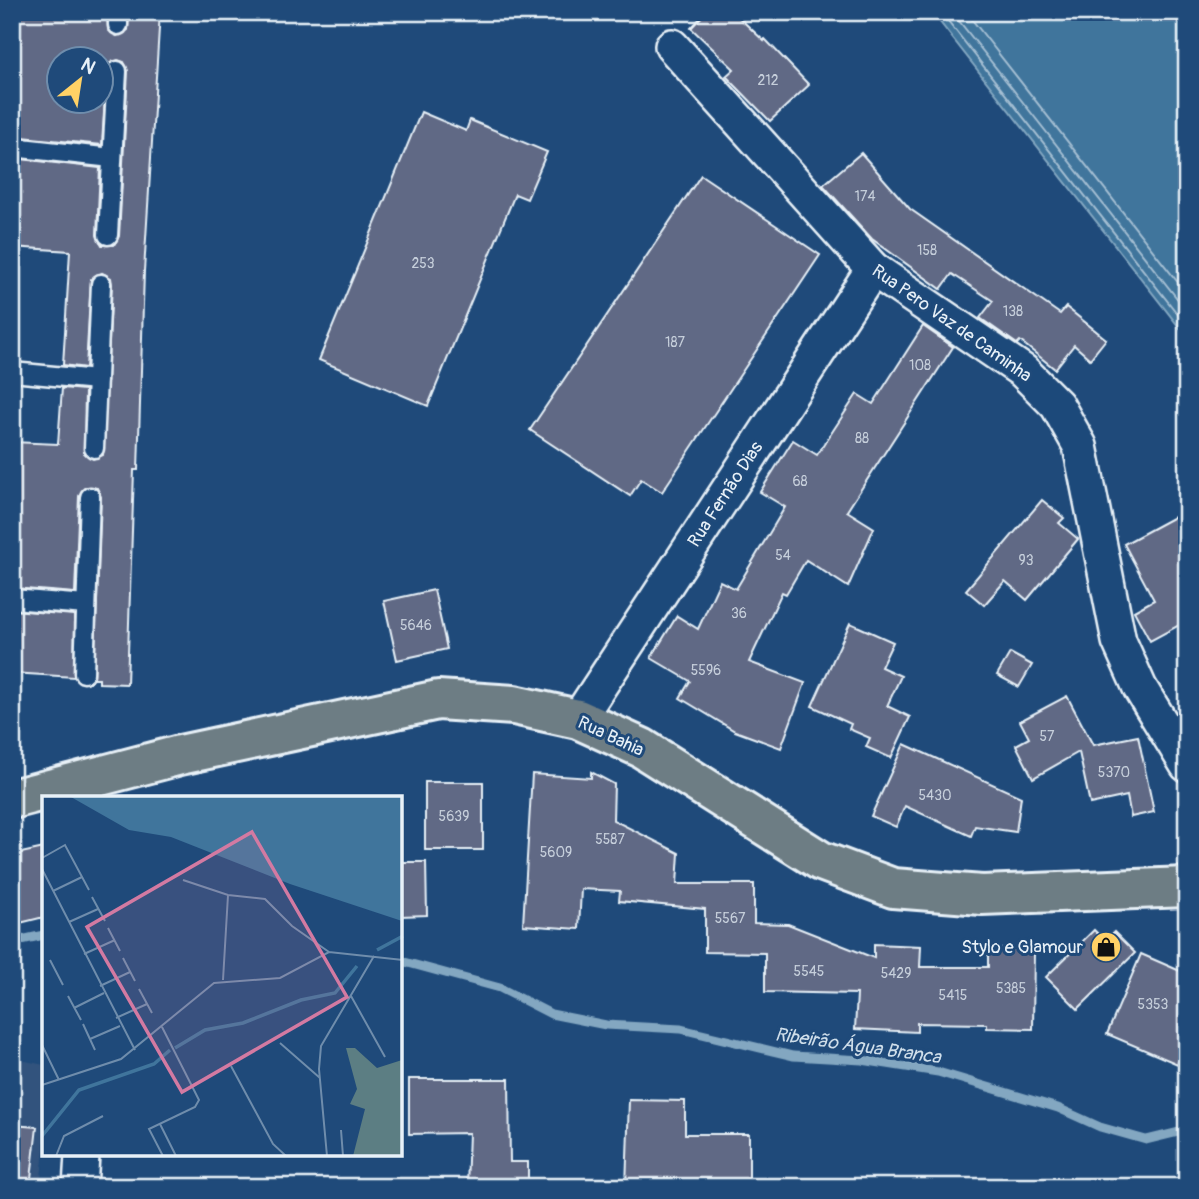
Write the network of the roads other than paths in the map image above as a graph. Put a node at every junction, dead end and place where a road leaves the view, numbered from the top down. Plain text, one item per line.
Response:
1 (672, 46) dead end
2 (117, 71) dead end
3 (12, 147) edge
4 (112, 158) junction
5 (108, 235) dead end
6 (873, 269) junction
7 (101, 284) dead end
8 (12, 372) edge
9 (97, 380) junction
10 (94, 448) dead end
11 (90, 497) dead end
12 (12, 599) edge
13 (86, 604) junction
14 (84, 673) dead end
15 (578, 719) junction
16 (1187, 765) edge
17 (99, 789) edge
18 (12, 799) edge
19 (1187, 887) edge
20 (82, 1157) edge
21 (80, 1187) edge

1 - 6 street, Rua Pero Vaz de Caminha
2 - 4 lane
3 - 4 lane
4 - 5 lane
6 - 15 street, Rua Fernão Dias
6 - 16 street, Rua Pero Vaz de Caminha
7 - 9 lane
8 - 9 lane
9 - 10 lane
11 - 13 lane
12 - 13 lane
13 - 14 lane
15 - 17 main road, Rua Bahia
15 - 19 main road, Rua Bahia
17 - 18 main road, Rua Bahia
20 - 21 street

